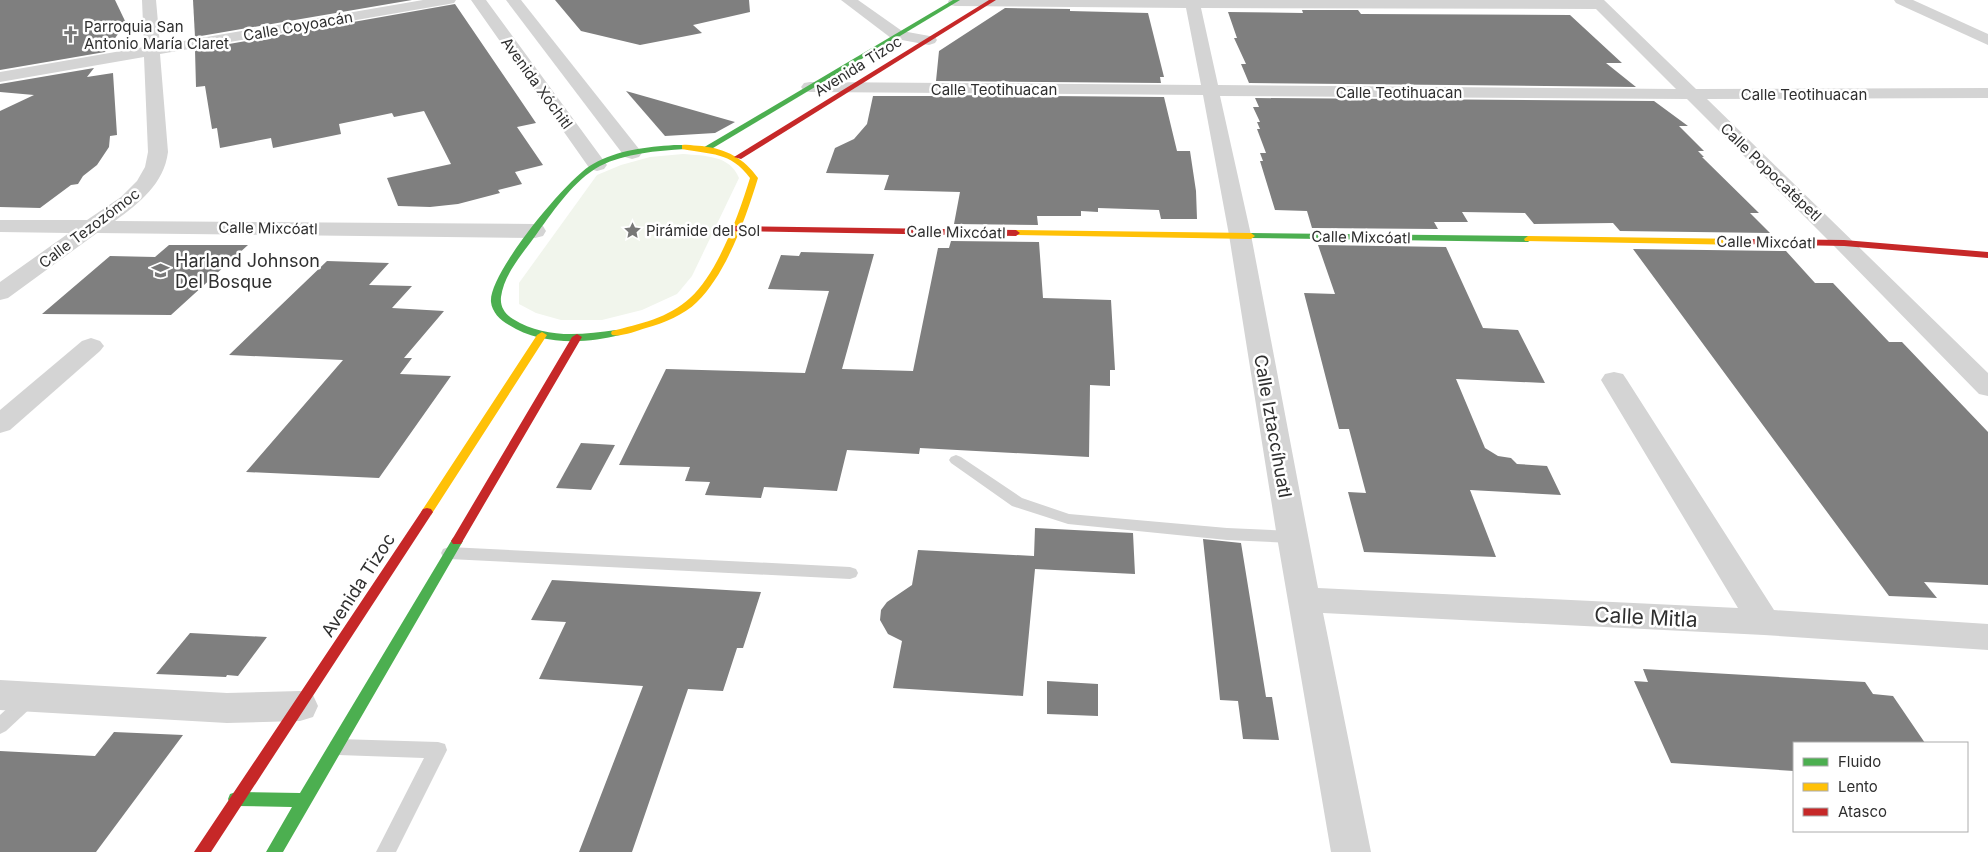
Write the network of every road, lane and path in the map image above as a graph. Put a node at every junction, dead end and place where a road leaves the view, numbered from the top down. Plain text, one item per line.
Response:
1 (149, 0) edge
2 (448, 0) edge
3 (478, 0) edge
4 (513, 0) edge
5 (848, 0) edge
6 (1901, 0) edge
7 (956, 1) edge
8 (992, 1) edge
9 (1193, 2) edge
10 (1597, 2) edge
11 (897, 35) junction
12 (929, 40) junction
13 (1988, 40) edge
14 (152, 51) junction
15 (0, 77) edge
16 (810, 87) junction
17 (851, 88) junction
18 (1211, 90) junction
19 (1988, 93) edge
20 (1690, 94) junction
21 (705, 149) junction
22 (632, 153) junction
23 (738, 157) junction
24 (596, 165) junction
25 (0, 226) edge
26 (94, 227) junction
27 (733, 229) junction
28 (535, 231) junction
29 (1240, 235) junction
30 (1844, 243) junction
31 (1988, 255) edge
32 (0, 294) edge
33 (542, 335) junction
34 (577, 337) junction
35 (91, 346) dead end
36 (1614, 380) dead end
37 (1988, 388) edge
38 (0, 424) edge
39 (956, 460) dead end
40 (1292, 537) junction
41 (449, 553) junction
42 (850, 573) dead end
43 (1304, 600) junction
44 (1764, 622) junction
45 (1988, 637) edge
46 (16, 696) edge
47 (300, 706) junction
48 (0, 726) edge
49 (334, 747) junction
50 (236, 799) junction
51 (304, 800) junction
52 (202, 852) edge
53 (274, 852) edge
54 (386, 852) edge
55 (1351, 852) edge

1 - 14 street, Calle Tezozómoc
2 - 14 street, Calle Coyoacán
3 - 24 street, Avenida Xóchitl
4 - 22 street, Avenida Xóchitl
5 - 11 street
6 - 13 street
7 - 8 street
7 - 11 main road, Avenida Tizoc
8 - 9 street
8 - 12 main road, Avenida Tizoc
9 - 10 street
9 - 18 street, Calle Iztaccíhuatl
10 - 20 street, Calle Popocatépetl
11 - 12 street
11 - 16 main road, Avenida Tizoc
12 - 17 main road, Avenida Tizoc
14 - 15 street, Calle Coyoacán
14 - 26 street, Calle Tezozómoc
16 - 17 street, Calle Teotihuacan
16 - 21 main road, Avenida Tizoc
17 - 18 street, Calle Teotihuacan
17 - 23 main road, Avenida Tizoc
18 - 20 street, Calle Teotihuacan
18 - 29 street, Calle Iztaccíhuatl
19 - 20 street, Calle Teotihuacan
20 - 30 street, Calle Popocatépetl
21 - 22 main road
21 - 23 main road
22 - 24 main road
23 - 27 main road
24 - 28 main road
25 - 26 street, Calle Mixcóatl
26 - 28 street, Calle Mixcóatl
26 - 32 street, Calle Tezozómoc
27 - 29 main road, Calle Mixcóatl
27 - 34 main road
28 - 33 main road
29 - 30 main road, Calle Mixcóatl
29 - 40 street, Calle Iztaccíhuatl
30 - 31 main road, Calle Mixcóatl
30 - 37 street, Calle Popocatépetl
33 - 34 main road
33 - 47 main road, Avenida Tizoc
34 - 41 main road
35 - 38 street
36 - 44 street
39 - 40 lane
40 - 43 street, Calle Iztaccíhuatl
41 - 42 lane
41 - 49 main road
43 - 44 street, Calle Mitla
43 - 55 street, Calle Iztaccíhuatl
44 - 45 street, Calle Mitla
46 - 47 street
46 - 48 lane
47 - 50 main road, Avenida Tizoc
49 - 51 main road
49 - 54 lane
50 - 51 main road
50 - 52 main road, Avenida Tizoc
51 - 53 main road

